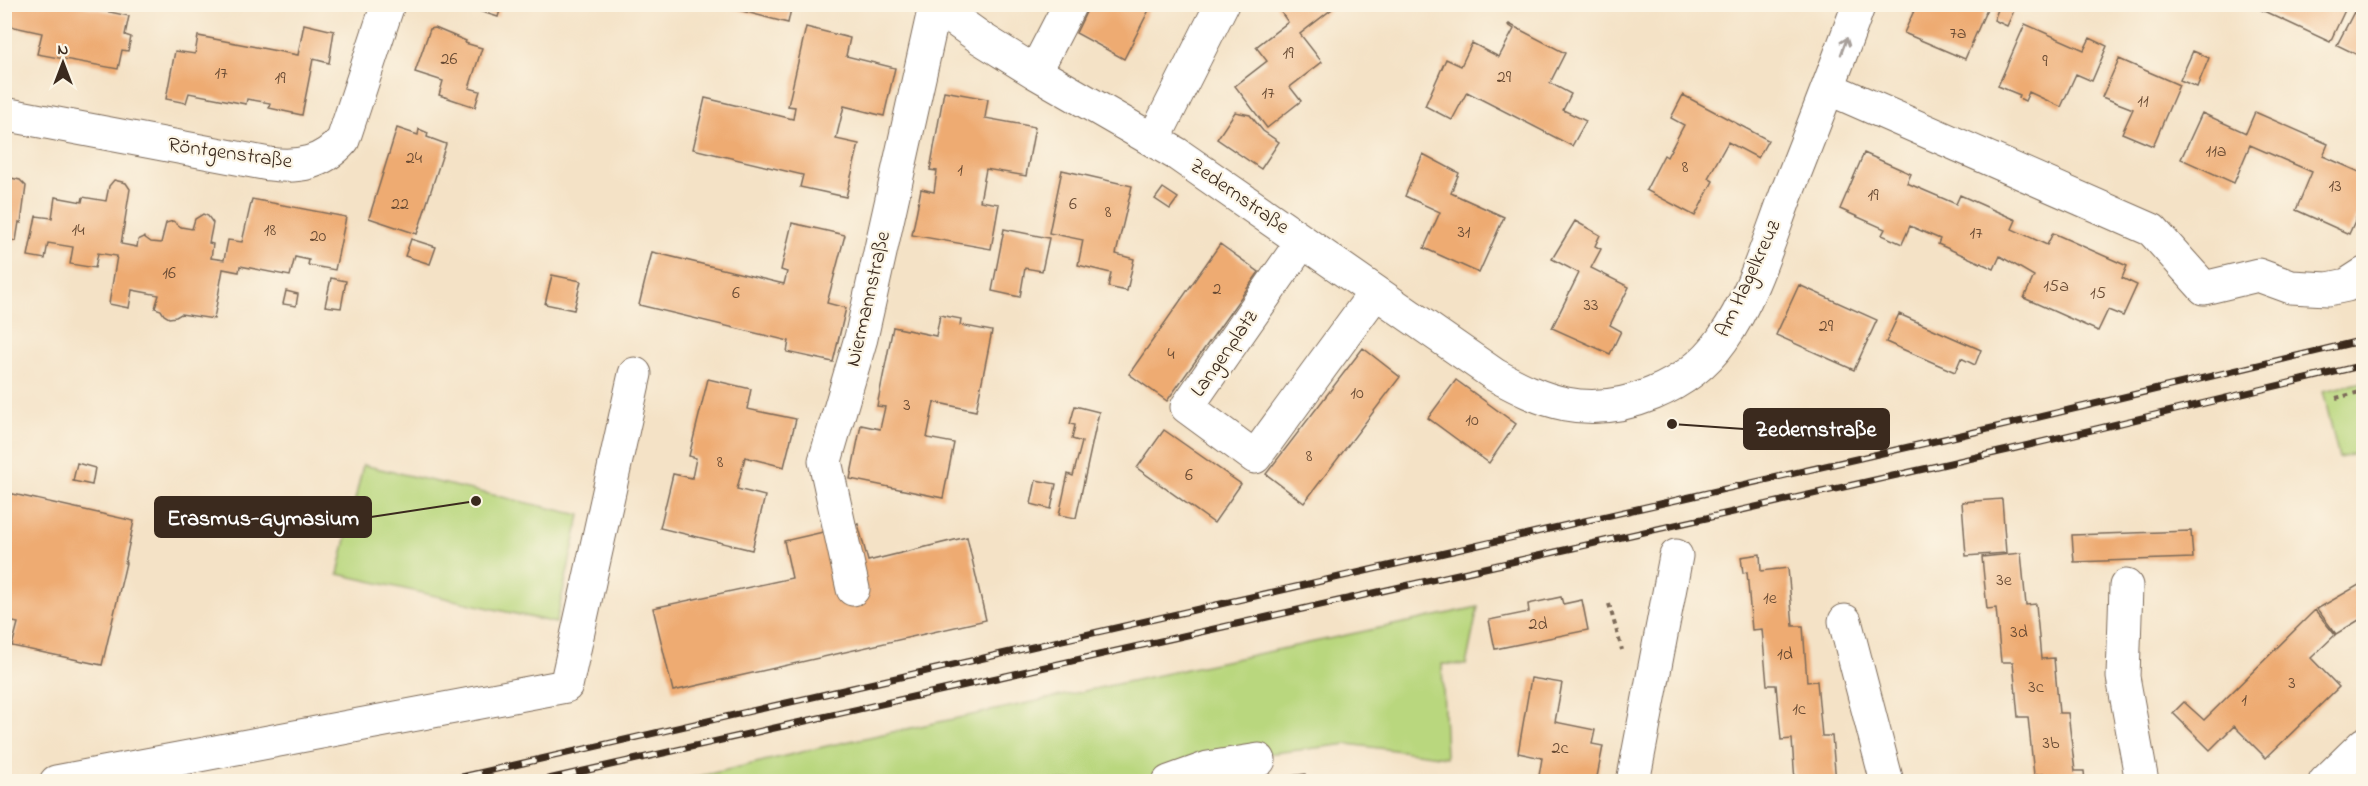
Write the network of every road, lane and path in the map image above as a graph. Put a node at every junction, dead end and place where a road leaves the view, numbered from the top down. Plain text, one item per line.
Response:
1 (388, 4) edge
2 (1070, 4) edge
3 (1222, 4) edge
4 (1859, 4) edge
5 (934, 5) edge
6 (1035, 72) junction
7 (1828, 88) junction
8 (4, 114) edge
9 (1154, 139) junction
10 (1302, 242) junction
11 (2364, 274) edge
12 (1375, 293) junction
13 (634, 374) dead end
14 (2364, 391) edge
15 (2336, 398) dead end
16 (1568, 405) joint
17 (1676, 556) dead end
18 (2126, 586) dead end
19 (853, 589) dead end
20 (1845, 621) dead end
21 (2364, 744) edge
22 (1259, 760) dead end
23 (56, 782) edge
24 (1169, 782) edge
25 (1633, 782) edge
26 (1887, 782) edge
27 (2142, 782) edge
28 (2325, 782) edge

1 - 8 street, Röntgenstraße
2 - 6 street
3 - 9 street
7 -> 4 street, Am Hagelkreuz
5 - 6 street, Zedernstraße
5 - 19 street, Niermannstraße
6 - 9 street, Zedernstraße
7 - 11 street
7 - 16 street, Am Hagelkreuz
9 - 10 street, Zedernstraße
10 - 12 street, Zedernstraße
10 - 12 street, Langenplatz
12 - 16 street, Zedernstraße
13 - 23 street
14 - 15 path
17 - 25 street
18 - 27 street
20 - 26 street
21 - 28 street
22 - 24 street

